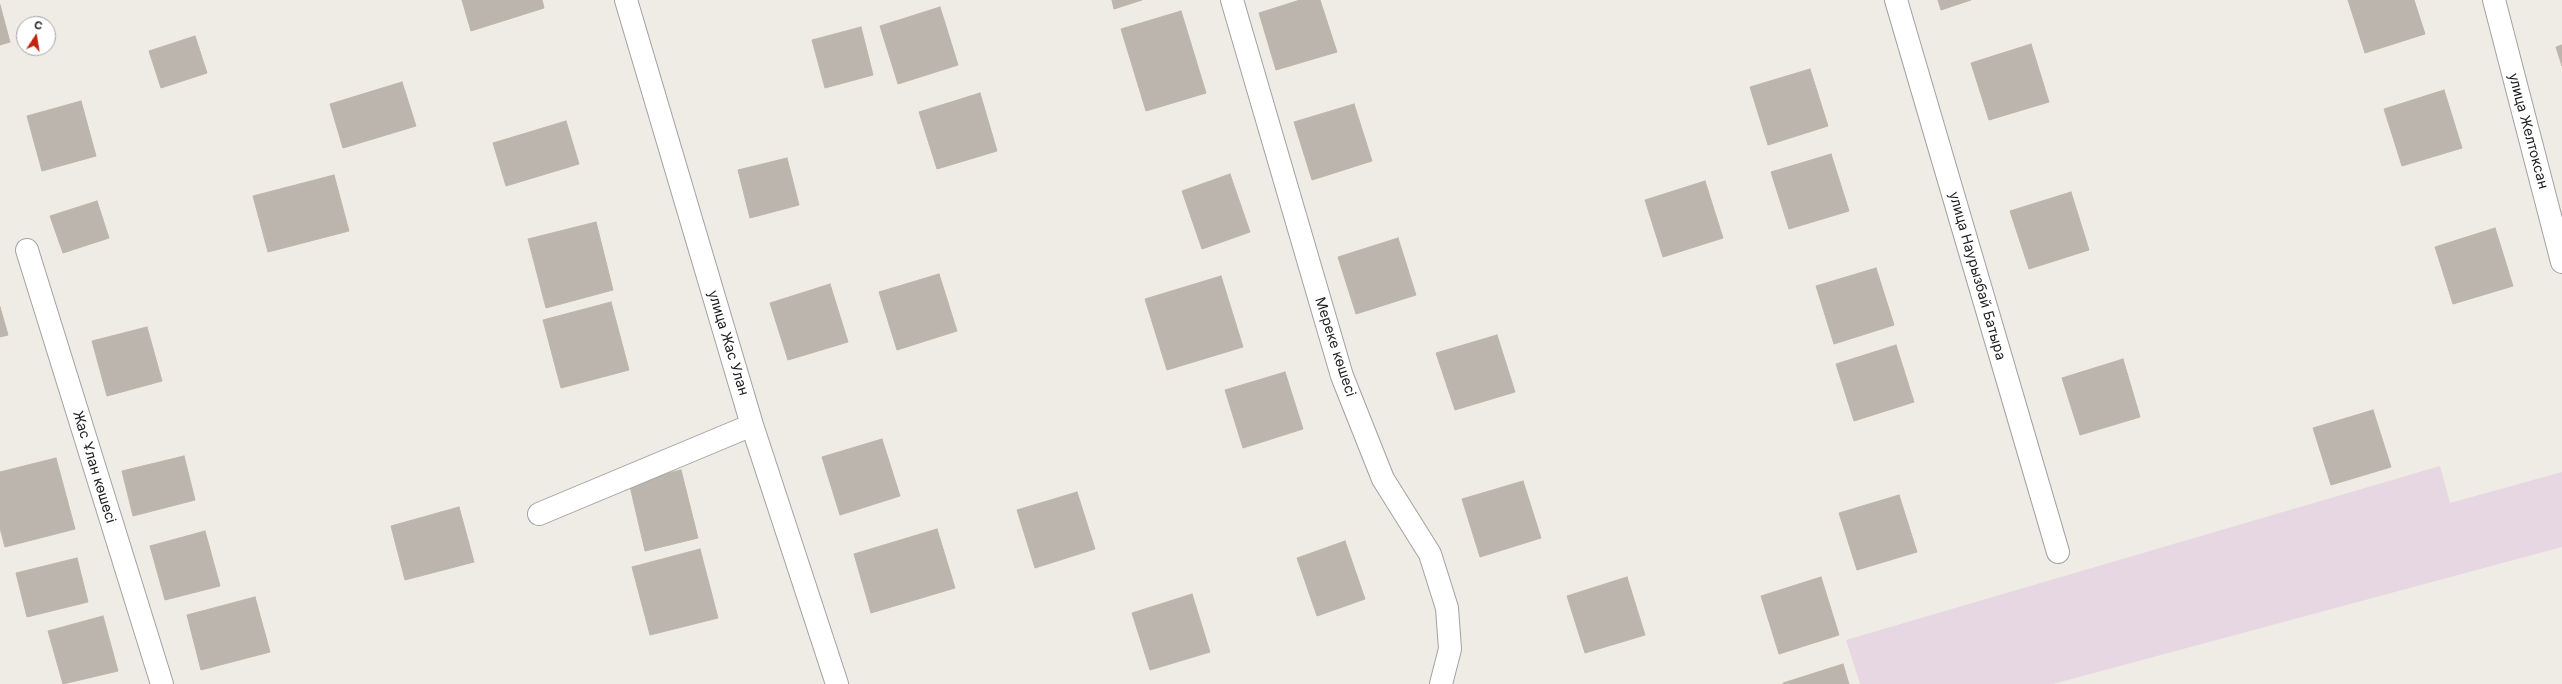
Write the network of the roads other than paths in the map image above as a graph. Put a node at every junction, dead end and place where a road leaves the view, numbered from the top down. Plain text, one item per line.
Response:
1 (626, 0) edge
2 (1232, 0) edge
3 (1896, 0) edge
4 (2494, 0) edge
5 (27, 250) dead end
6 (2562, 262) edge
7 (752, 425) junction
8 (539, 514) dead end
9 (2058, 552) dead end
10 (162, 684) edge
11 (837, 684) edge
12 (1441, 684) edge

1 - 7 street, улица Жас Улан
2 - 12 street, Мереке көшесі
3 - 9 street, улица Наурызбай Батыра
4 - 6 street, улица Желтоксан
5 - 10 street, Жас Ұлан көшесі
7 - 8 street
7 - 11 street, улица Жас Улан

